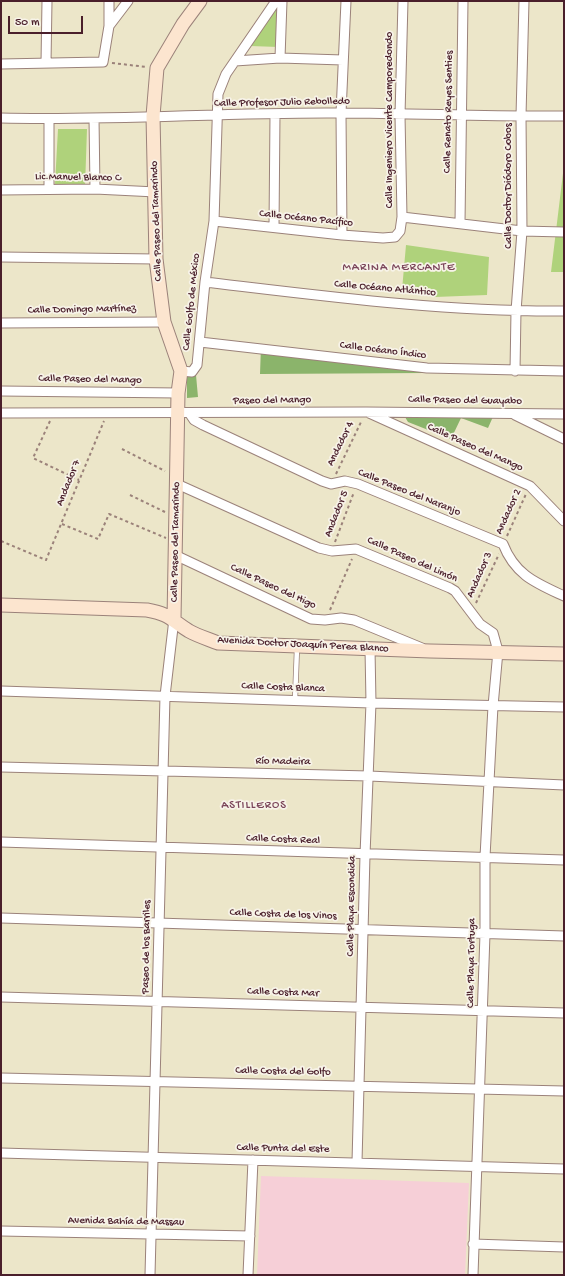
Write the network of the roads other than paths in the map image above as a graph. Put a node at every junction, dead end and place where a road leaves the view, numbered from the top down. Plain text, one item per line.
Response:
1 (47, 1) edge
2 (109, 1) edge
3 (128, 1) edge
4 (200, 1) edge
5 (276, 1) edge
6 (282, 1) edge
7 (346, 1) edge
8 (402, 1) edge
9 (463, 1) edge
10 (524, 1) edge
11 (108, 26) junction
12 (280, 58) junction
13 (343, 60) junction
14 (235, 61) junction
15 (46, 63) junction
16 (1, 64) edge
17 (340, 113) junction
18 (275, 114) junction
19 (400, 115) junction
20 (153, 116) junction
21 (217, 116) junction
22 (461, 116) junction
23 (521, 116) junction
24 (564, 116) edge
25 (1, 118) edge
26 (94, 118) junction
27 (49, 119) junction
28 (48, 189) junction
29 (1, 190) edge
30 (95, 190) junction
31 (156, 192) junction
32 (402, 217) junction
33 (214, 221) junction
34 (460, 224) junction
35 (274, 227) junction
36 (522, 231) junction
37 (564, 232) edge
38 (342, 236) junction
39 (395, 237) joint
40 (1, 257) edge
41 (156, 259) junction
42 (205, 282) junction
43 (516, 311) junction
44 (564, 311) edge
45 (164, 322) junction
46 (1, 323) edge
47 (200, 342) junction
48 (181, 371) junction
49 (515, 371) junction
50 (564, 371) edge
51 (1, 391) edge
52 (178, 394) junction
53 (366, 412) junction
54 (184, 413) junction
55 (512, 413) junction
56 (1, 414) edge
57 (564, 414) edge
58 (564, 439) edge
59 (177, 481) junction
60 (564, 521) edge
61 (176, 549) junction
62 (564, 596) edge
63 (1, 605) edge
64 (174, 619) junction
65 (297, 646) junction
66 (370, 649) junction
67 (498, 651) junction
68 (430, 652) junction
69 (564, 654) edge
70 (1, 691) edge
71 (165, 696) junction
72 (295, 700) junction
73 (371, 703) junction
74 (493, 706) junction
75 (564, 707) edge
76 (1, 767) edge
77 (162, 771) junction
78 (369, 776) junction
79 (488, 782) junction
80 (564, 785) edge
81 (1, 842) edge
82 (162, 848) junction
83 (365, 855) junction
84 (485, 857) junction
85 (564, 860) edge
86 (1, 918) edge
87 (160, 923) junction
88 (364, 930) junction
89 (485, 934) junction
90 (564, 936) edge
91 (1, 997) edge
92 (158, 1002) junction
93 (361, 1008) junction
94 (483, 1011) junction
95 (564, 1013) edge
96 (1, 1078) edge
97 (155, 1081) junction
98 (359, 1085) junction
99 (480, 1090) junction
100 (564, 1091) edge
101 (1, 1153) edge
102 (153, 1157) junction
103 (254, 1160) junction
104 (357, 1162) junction
105 (477, 1166) junction
106 (564, 1168) edge
107 (1, 1231) edge
108 (151, 1235) junction
109 (250, 1236) junction
110 (473, 1244) junction
111 (564, 1246) edge
112 (150, 1275) edge
113 (248, 1275) edge
114 (473, 1275) edge

1 - 15 street
2 - 11 street
3 - 11 street
4 - 20 street, Calle Paseo del Tamarindo
5 - 14 street, Calle Golfo de México
6 - 12 street
7 - 13 street
8 - 19 street, Calle Ingeniero Vicente Camporedondo
9 - 22 street, Calle Renato Reyes Senties
10 - 23 street, Calle Doctor Diódoro Cobos
11 - 15 street
12 - 13 street
12 - 14 street
13 - 17 street
14 - 21 street, Calle Golfo de México
15 - 16 street
17 - 18 street, Calle Profesor Julio Rebolledo
17 - 19 street, Calle Profesor Julio Rebolledo
17 - 38 street
18 - 21 street, Calle Profesor Julio Rebolledo
18 - 35 street
19 - 22 street, Calle Profesor Julio Rebolledo
19 - 32 street, Calle Ingeniero Vicente Camporedondo
20 - 21 street, Calle Profesor Julio Rebolledo
20 - 26 street, Calle Profesor Julio Rebolledo
20 - 31 street, Calle Paseo del Tamarindo
21 - 33 street, Calle Golfo de México
22 - 23 street, Calle Profesor Julio Rebolledo
22 - 34 street, Calle Renato Reyes Senties
23 - 24 street, Calle Profesor Julio Rebolledo
23 - 36 street, Calle Doctor Diódoro Cobos
25 - 27 street, Calle Profesor Julio Rebolledo
26 - 27 street, Calle Profesor Julio Rebolledo
26 - 30 street
27 - 28 street
28 - 29 street, Lic.Manuel Blanco C
28 - 30 street, Lic.Manuel Blanco C
30 - 31 street, Lic.Manuel Blanco C
31 - 41 street, Calle Paseo del Tamarindo
32 - 34 street
32 - 39 street, Calle Ingeniero Vicente Camporedondo
33 - 35 street, Calle Océano Pacífico
33 - 42 street, Calle Golfo de México
34 - 36 street
35 - 38 street, Calle Océano Pacífico
36 - 37 street
36 - 43 street, Calle Doctor Diódoro Cobos
38 - 39 street, Calle Océano Pacífico
40 - 41 street
41 - 45 street, Calle Paseo del Tamarindo
42 - 43 street, Calle Océano Atlántico
42 - 47 street, Calle Golfo de México
43 - 44 street, Calle Océano Atlántico
43 - 49 street, Calle Doctor Diódoro Cobos
45 - 46 street, Calle Domingo Martínez
45 - 48 street, Calle Paseo del Tamarindo
47 - 48 street, Calle Golfo de México
47 - 49 street, Calle Océano Índico
48 - 52 street, Calle Paseo del Tamarindo
49 - 50 street, Calle Océano Índico
51 - 52 street, Calle Paseo del Mango
52 - 54 street, Calle Paseo del Tamarindo
53 - 54 street, Paseo del Mango
53 - 55 street, Calle Paseo del Guayabo
53 - 60 street, Calle Paseo del Mango
54 - 56 street
54 - 59 street, Calle Paseo del Tamarindo
54 - 62 street, Calle Paseo del Naranjo
55 - 57 street, Calle Paseo del Guayabo
55 - 58 street
59 - 61 street, Calle Paseo del Tamarindo
59 - 67 street, Calle Paseo del Limón
61 - 64 street, Calle Paseo del Tamarindo
61 - 68 street, Calle Paseo del Higo
63 - 64 street, Avenida Doctor Joaquín Perea Blanco
64 - 65 street, Avenida Doctor Joaquín Perea Blanco
64 - 71 street, Paseo de los Barriles
65 - 66 street, Avenida Doctor Joaquín Perea Blanco
65 - 72 lane
66 - 68 street, Avenida Doctor Joaquín Perea Blanco
66 - 73 street, Calle Playa Escondida
67 - 68 street, Avenida Doctor Joaquín Perea Blanco
67 - 69 street, Avenida Doctor Joaquín Perea Blanco
67 - 74 street, Calle Playa Tortuga
70 - 71 street, Calle Costa Blanca
71 - 72 street, Calle Costa Blanca
71 - 77 street, Paseo de los Barriles
72 - 73 street, Calle Costa Blanca
73 - 74 street, Calle Costa Blanca
73 - 78 street, Calle Playa Escondida
74 - 75 street, Calle Costa Blanca
74 - 79 street, Calle Playa Tortuga
76 - 77 street, Río Madeira
77 - 78 street, Río Madeira
77 - 82 street, Paseo de los Barriles
78 - 79 street, Río Madeira
78 - 83 street, Calle Playa Escondida
79 - 80 street, Río Madeira
79 - 84 street, Calle Playa Tortuga
81 - 82 street, Calle Costa Real
82 - 83 street, Calle Costa Real
82 - 87 street, Paseo de los Barriles
83 - 84 street, Calle Costa Real
83 - 88 street, Calle Playa Escondida
84 - 85 street, Calle Costa Real
84 - 89 street, Calle Playa Tortuga
86 - 87 street, Calle Costa de los Vinos
87 - 88 street, Calle Costa de los Vinos
87 - 92 street, Paseo de los Barriles
88 - 89 street, Calle Costa de los Vinos
88 - 93 street, Calle Playa Escondida
89 - 90 street, Calle Costa de los Vinos
89 - 94 street, Calle Playa Tortuga
91 - 92 street, Calle Costa Mar
92 - 93 street, Calle Costa Mar
92 - 97 street, Paseo de los Barriles
93 - 94 street, Calle Costa Mar
93 - 98 street, Calle Playa Escondida
94 - 95 street, Calle Costa Mar
94 - 99 street, Calle Playa Tortuga
96 - 97 street, Calle Costa del Golfo
97 - 98 street, Calle Costa del Golfo
97 - 102 street, Paseo de los Barriles
98 - 99 street, Calle Costa del Golfo
98 - 104 street, Calle Playa Escondida
99 - 100 street, Calle Costa del Golfo
99 - 105 street, Calle Playa Tortuga
101 - 102 street, Calle Punta del Este
102 - 103 street, Calle Punta del Este
102 - 108 street, Paseo de los Barriles
103 - 104 street, Calle Punta del Este
103 - 109 street
104 - 105 street, Calle Punta del Este
105 - 106 street, Calle Punta del Este
105 - 110 street, Calle Playa Tortuga
107 - 108 street, Avenida Bahía de Massau
108 - 109 street, Avenida Bahía de Massau
108 - 112 street, Paseo de los Barriles
109 - 113 street
110 - 111 street
110 - 114 street, Calle Playa Tortuga

